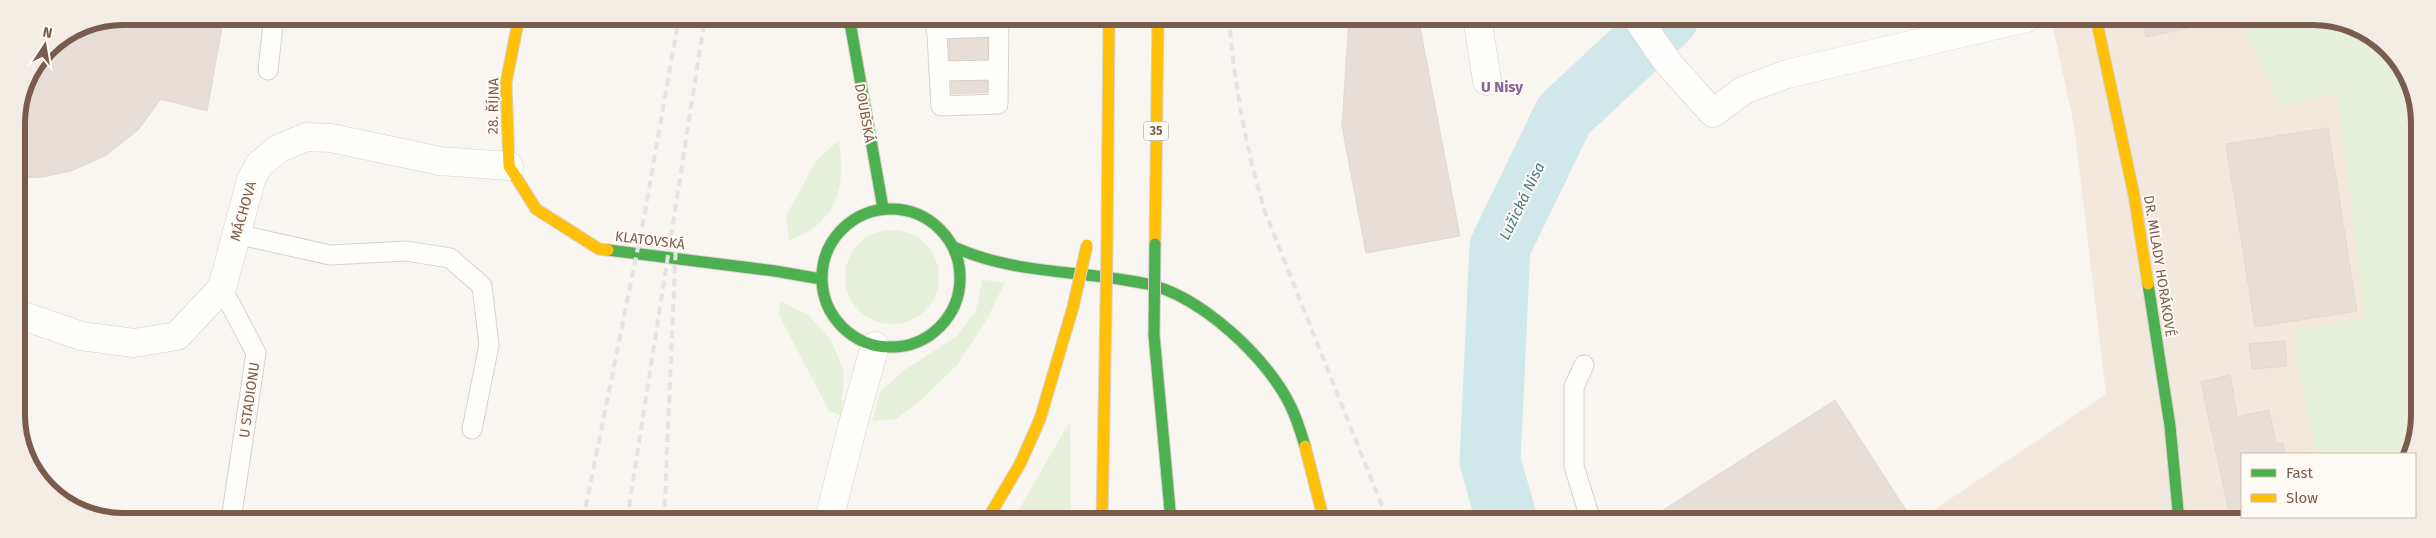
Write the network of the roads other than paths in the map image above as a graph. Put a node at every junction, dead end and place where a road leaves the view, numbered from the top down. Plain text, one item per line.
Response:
1 (273, 25) edge
2 (517, 25) edge
3 (850, 25) edge
4 (936, 25) edge
5 (999, 25) edge
6 (1109, 25) edge
7 (1158, 25) edge
8 (1478, 25) edge
9 (1642, 25) edge
10 (1977, 25) edge
11 (2098, 25) edge
12 (268, 70) dead end
13 (998, 70) junction
14 (939, 71) junction
15 (1487, 81) dead end
16 (1108, 154) junction
17 (509, 166) junction
18 (883, 208) junction
19 (1096, 208) dead end
20 (236, 234) junction
21 (1088, 240) dead end
22 (954, 247) junction
23 (821, 278) junction
24 (222, 288) junction
25 (25, 316) edge
26 (1154, 335) junction
27 (875, 346) junction
28 (1584, 365) dead end
29 (472, 429) dead end
30 (1153, 452) dead end
31 (233, 513) edge
32 (831, 513) edge
33 (992, 513) edge
34 (1102, 513) edge
35 (1170, 513) edge
36 (1322, 513) edge
37 (1589, 513) edge
38 (2178, 513) edge

1 - 12 lane
2 - 17 main road, 28. ŘÍJNA
3 - 18 main road, DOUBSKÁ
4 - 14 lane
5 - 13 lane
6 - 16 main road
7 - 26 main road, 35, bridge
8 - 15 street
9 - 10 street
11 - 38 main road, DR. MILADY HORÁKOVÉ
13 - 14 lane
13 - 14 lane
16 - 19 main road
16 - 34 main road, bridge
17 - 20 street, MÁCHOVA
17 - 23 main road, KLATOVSKÁ
18 - 22 main road
18 - 23 main road
20 - 24 street, MÁCHOVA
20 - 29 lane
21 - 33 main road, bridge
22 - 27 main road
22 - 36 main road
23 - 27 main road
24 - 25 street, MÁCHOVA
24 - 31 lane, U STADIONU
26 - 30 main road, 35
26 - 35 main road
27 - 32 street
28 - 37 lane

